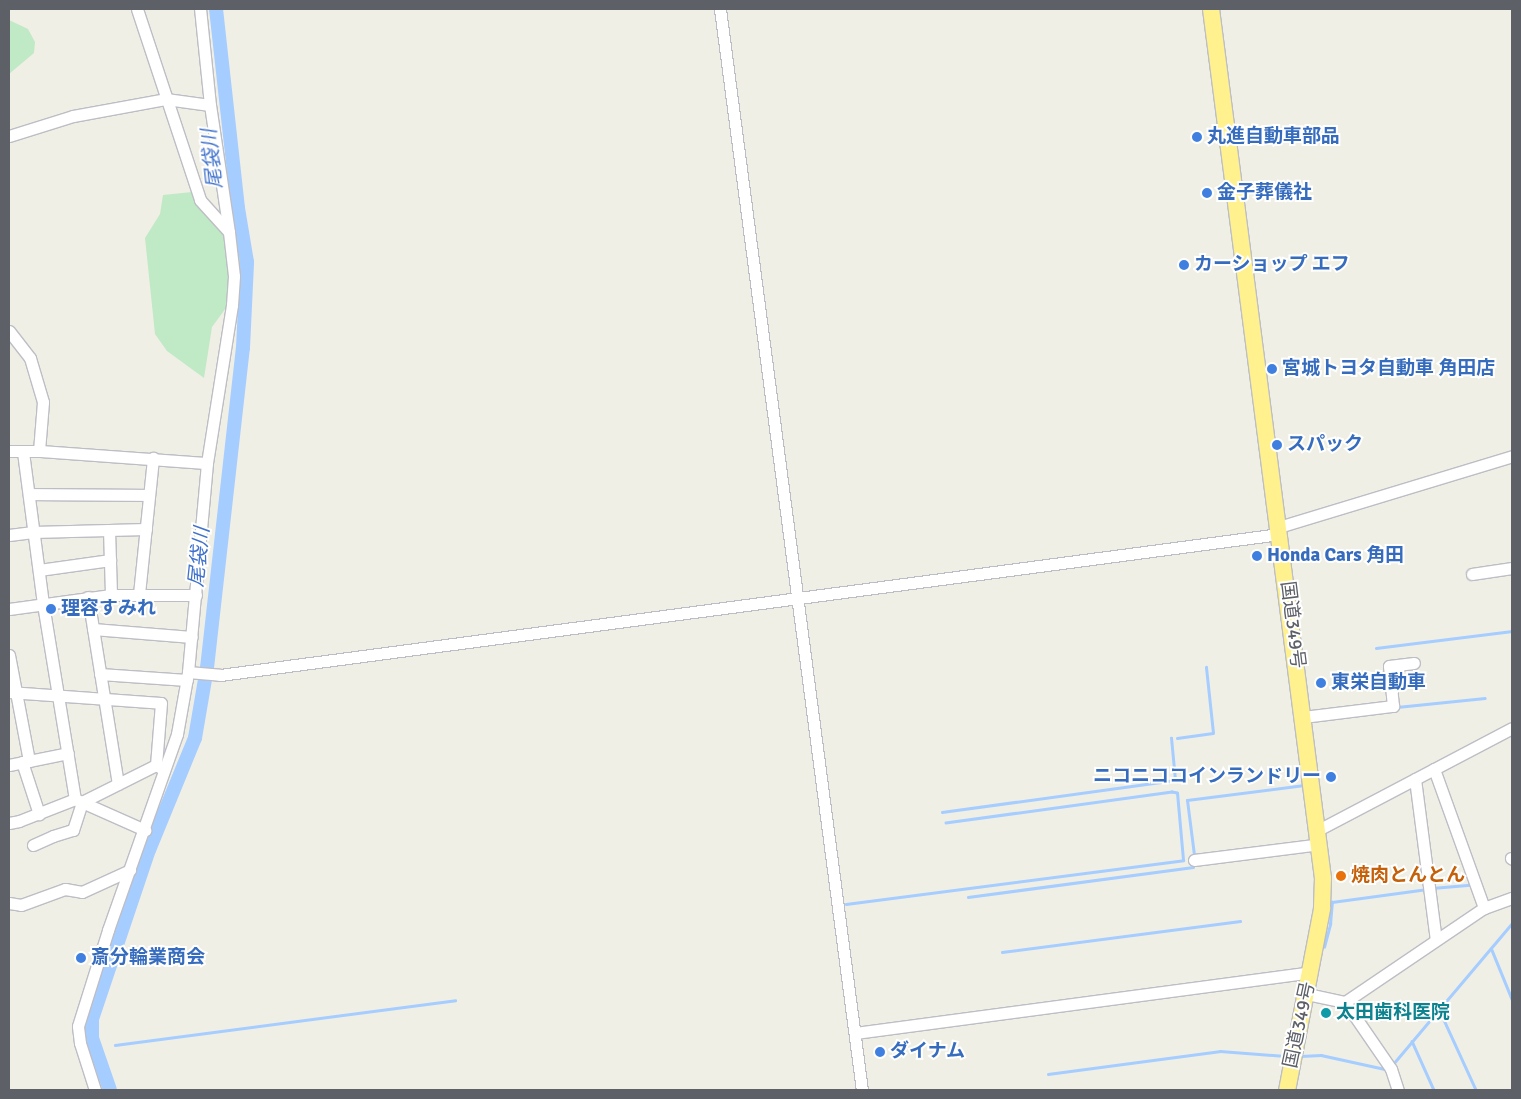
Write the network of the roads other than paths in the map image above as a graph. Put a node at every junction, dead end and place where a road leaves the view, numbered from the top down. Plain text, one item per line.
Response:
1 (137, 9) edge
2 (200, 9) edge
3 (720, 9) edge
4 (1211, 9) edge
5 (166, 99) junction
6 (210, 105) junction
7 (9, 136) edge
8 (229, 232) junction
9 (9, 331) edge
10 (9, 451) edge
11 (39, 451) junction
12 (23, 452) junction
13 (1512, 456) edge
14 (153, 458) junction
15 (208, 463) junction
16 (28, 494) junction
17 (149, 495) junction
18 (146, 529) junction
19 (109, 530) junction
20 (1280, 530) junction
21 (34, 532) junction
22 (9, 535) edge
23 (110, 560) junction
24 (1512, 568) edge
25 (39, 570) junction
26 (1472, 574) dead end
27 (139, 594) junction
28 (111, 595) junction
29 (196, 595) junction
30 (88, 597) junction
31 (797, 599) junction
32 (43, 604) junction
33 (9, 609) edge
34 (93, 629) junction
35 (192, 637) junction
36 (9, 655) edge
37 (1414, 663) dead end
38 (100, 674) junction
39 (190, 675) junction
40 (12, 692) edge
41 (58, 696) junction
42 (104, 699) junction
43 (1303, 717) junction
44 (1512, 728) edge
45 (68, 753) junction
46 (26, 761) junction
47 (9, 765) edge
48 (156, 765) junction
49 (1434, 769) junction
50 (166, 771) junction
51 (1415, 779) junction
52 (118, 784) junction
53 (79, 801) junction
54 (38, 814) junction
55 (9, 823) edge
56 (145, 830) junction
57 (1319, 837) junction
58 (34, 845) dead end
59 (1194, 860) dead end
60 (130, 870) junction
61 (1512, 898) edge
62 (9, 903) edge
63 (1484, 908) junction
64 (1436, 940) junction
65 (1311, 972) junction
66 (1307, 994) junction
67 (1345, 1002) junction
68 (855, 1033) junction
69 (95, 1090) edge
70 (862, 1090) edge
71 (1286, 1090) edge
72 (1395, 1090) edge

1 - 5 street
2 - 6 street
3 - 31 street
4 - 20 highway, 国道349号
5 - 6 street
5 - 7 street
5 - 8 street
6 - 8 street
8 - 15 street
9 - 11 street
10 - 12 street
11 - 12 street
11 - 14 street
12 - 16 street
13 - 20 street
14 - 15 street
14 - 17 street
15 - 29 street
16 - 17 street
16 - 21 street
17 - 18 street
18 - 19 street
18 - 27 street
19 - 21 street
19 - 23 street
20 - 31 street
20 - 43 highway, 国道349号
21 - 22 street
21 - 25 street
23 - 25 street
23 - 28 street
24 - 26 street
25 - 32 street
27 - 28 street
27 - 29 street
28 - 30 street
29 - 35 street
30 - 32 street
30 - 34 street
31 - 39 street
31 - 68 street
32 - 33 street
32 - 41 street
34 - 35 street
34 - 38 street
35 - 39 street
36 - 40 street
37 - 43 street
38 - 39 street
38 - 42 street
39 - 50 street
40 - 41 street
40 - 46 street
41 - 42 street
41 - 45 street
42 - 48 street
42 - 52 street
43 - 57 highway, 国道349号
44 - 49 street
45 - 46 street
45 - 53 street
46 - 47 street
46 - 54 street
48 - 50 street
48 - 52 street
49 - 51 street
49 - 63 street
50 - 56 street
51 - 57 street
51 - 64 street
52 - 53 street
53 - 54 street
53 - 56 street
53 - 58 street
54 - 55 street
56 - 60 street
57 - 59 street
57 - 65 highway, 国道349号
60 - 62 street
60 - 69 street
61 - 63 street
63 - 64 street
64 - 67 street
65 - 66 highway, 国道349号
65 - 68 street
66 - 67 street
66 - 71 highway, 国道349号
67 - 72 street
68 - 70 street

